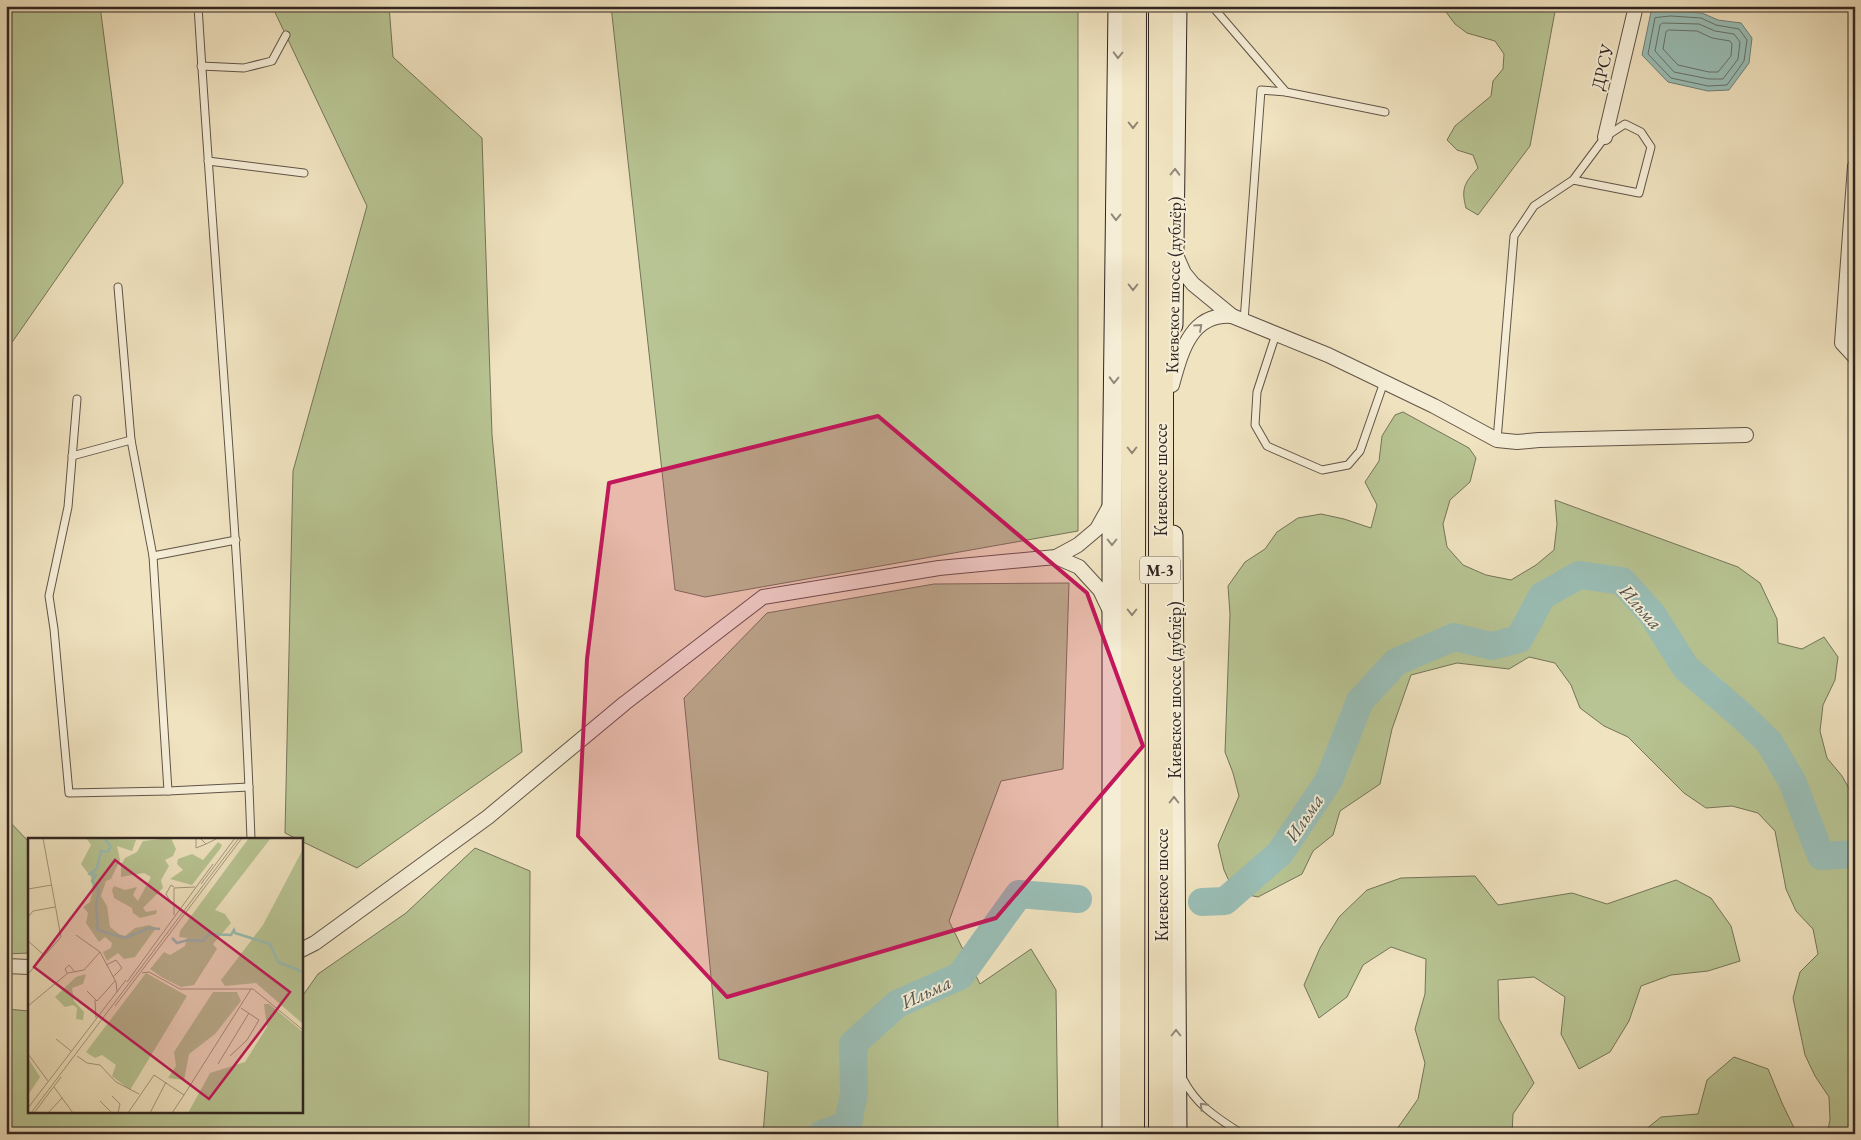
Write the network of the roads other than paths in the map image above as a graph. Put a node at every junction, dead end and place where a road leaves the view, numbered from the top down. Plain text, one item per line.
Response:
1 (198, 6) edge
2 (1118, 6) edge
3 (1134, 6) edge
4 (1161, 6) edge
5 (1177, 6) edge
6 (1212, 6) edge
7 (1636, 6) edge
8 (286, 35) dead end
9 (202, 66) junction
10 (1286, 92) junction
11 (1385, 112) dead end
12 (1604, 137) junction
13 (208, 161) junction
14 (1855, 166) edge
15 (304, 173) dead end
16 (1573, 180) junction
17 (1174, 248) junction
18 (118, 287) dead end
19 (1238, 318) junction
20 (1276, 334) junction
21 (1855, 357) edge
22 (1166, 379) junction
23 (1384, 382) junction
24 (77, 399) dead end
25 (1746, 435) dead end
26 (131, 440) junction
27 (1497, 440) junction
28 (72, 456) junction
29 (1112, 502) junction
30 (236, 540) junction
31 (153, 556) junction
32 (1056, 557) junction
33 (1112, 615) junction
34 (249, 787) junction
35 (168, 791) junction
36 (251, 838) edge
37 (302, 950) edge
38 (6, 966) edge
39 (28, 967) edge
40 (1176, 1066) junction
41 (1112, 1134) edge
42 (1132, 1134) edge
43 (1161, 1134) edge
44 (1177, 1134) edge
45 (1242, 1134) edge

1 - 9 lane
2 -> 29 main road
3 -> 42 highway, Киевское шоссе / М-3
4 - 22 highway, Киевское шоссе / М-3
17 -> 5 main road, Киевское шоссе (дублёр)
6 - 10 lane
7 - 12 street, ДРСУ
8 - 9 lane
9 - 13 lane
10 - 11 lane
10 - 19 lane
12 - 16 lane
12 - 16 lane
13 - 15 lane
13 - 30 lane
14 - 21 street
16 - 27 lane
17 - 19 street
17 - 22 main road, Киевское шоссе (дублёр)
18 - 26 lane
19 - 20 street
22 -> 19 street
20 - 23 street
20 - 23 lane
40 -> 22 main road, Киевское шоссе (дублёр)
22 - 43 highway, Киевское шоссе / М-3
23 - 27 street
24 - 28 lane
25 - 27 street
26 - 28 lane
26 - 31 lane
28 - 35 lane
29 - 32 street
29 -> 33 main road
30 - 31 lane
30 - 34 lane
31 - 35 lane
32 - 33 street
32 - 37 street
33 - 41 main road
34 - 35 lane
34 - 36 lane
38 - 39 street
40 - 44 main road, Киевское шоссе (дублёр)
45 -> 40 lane

